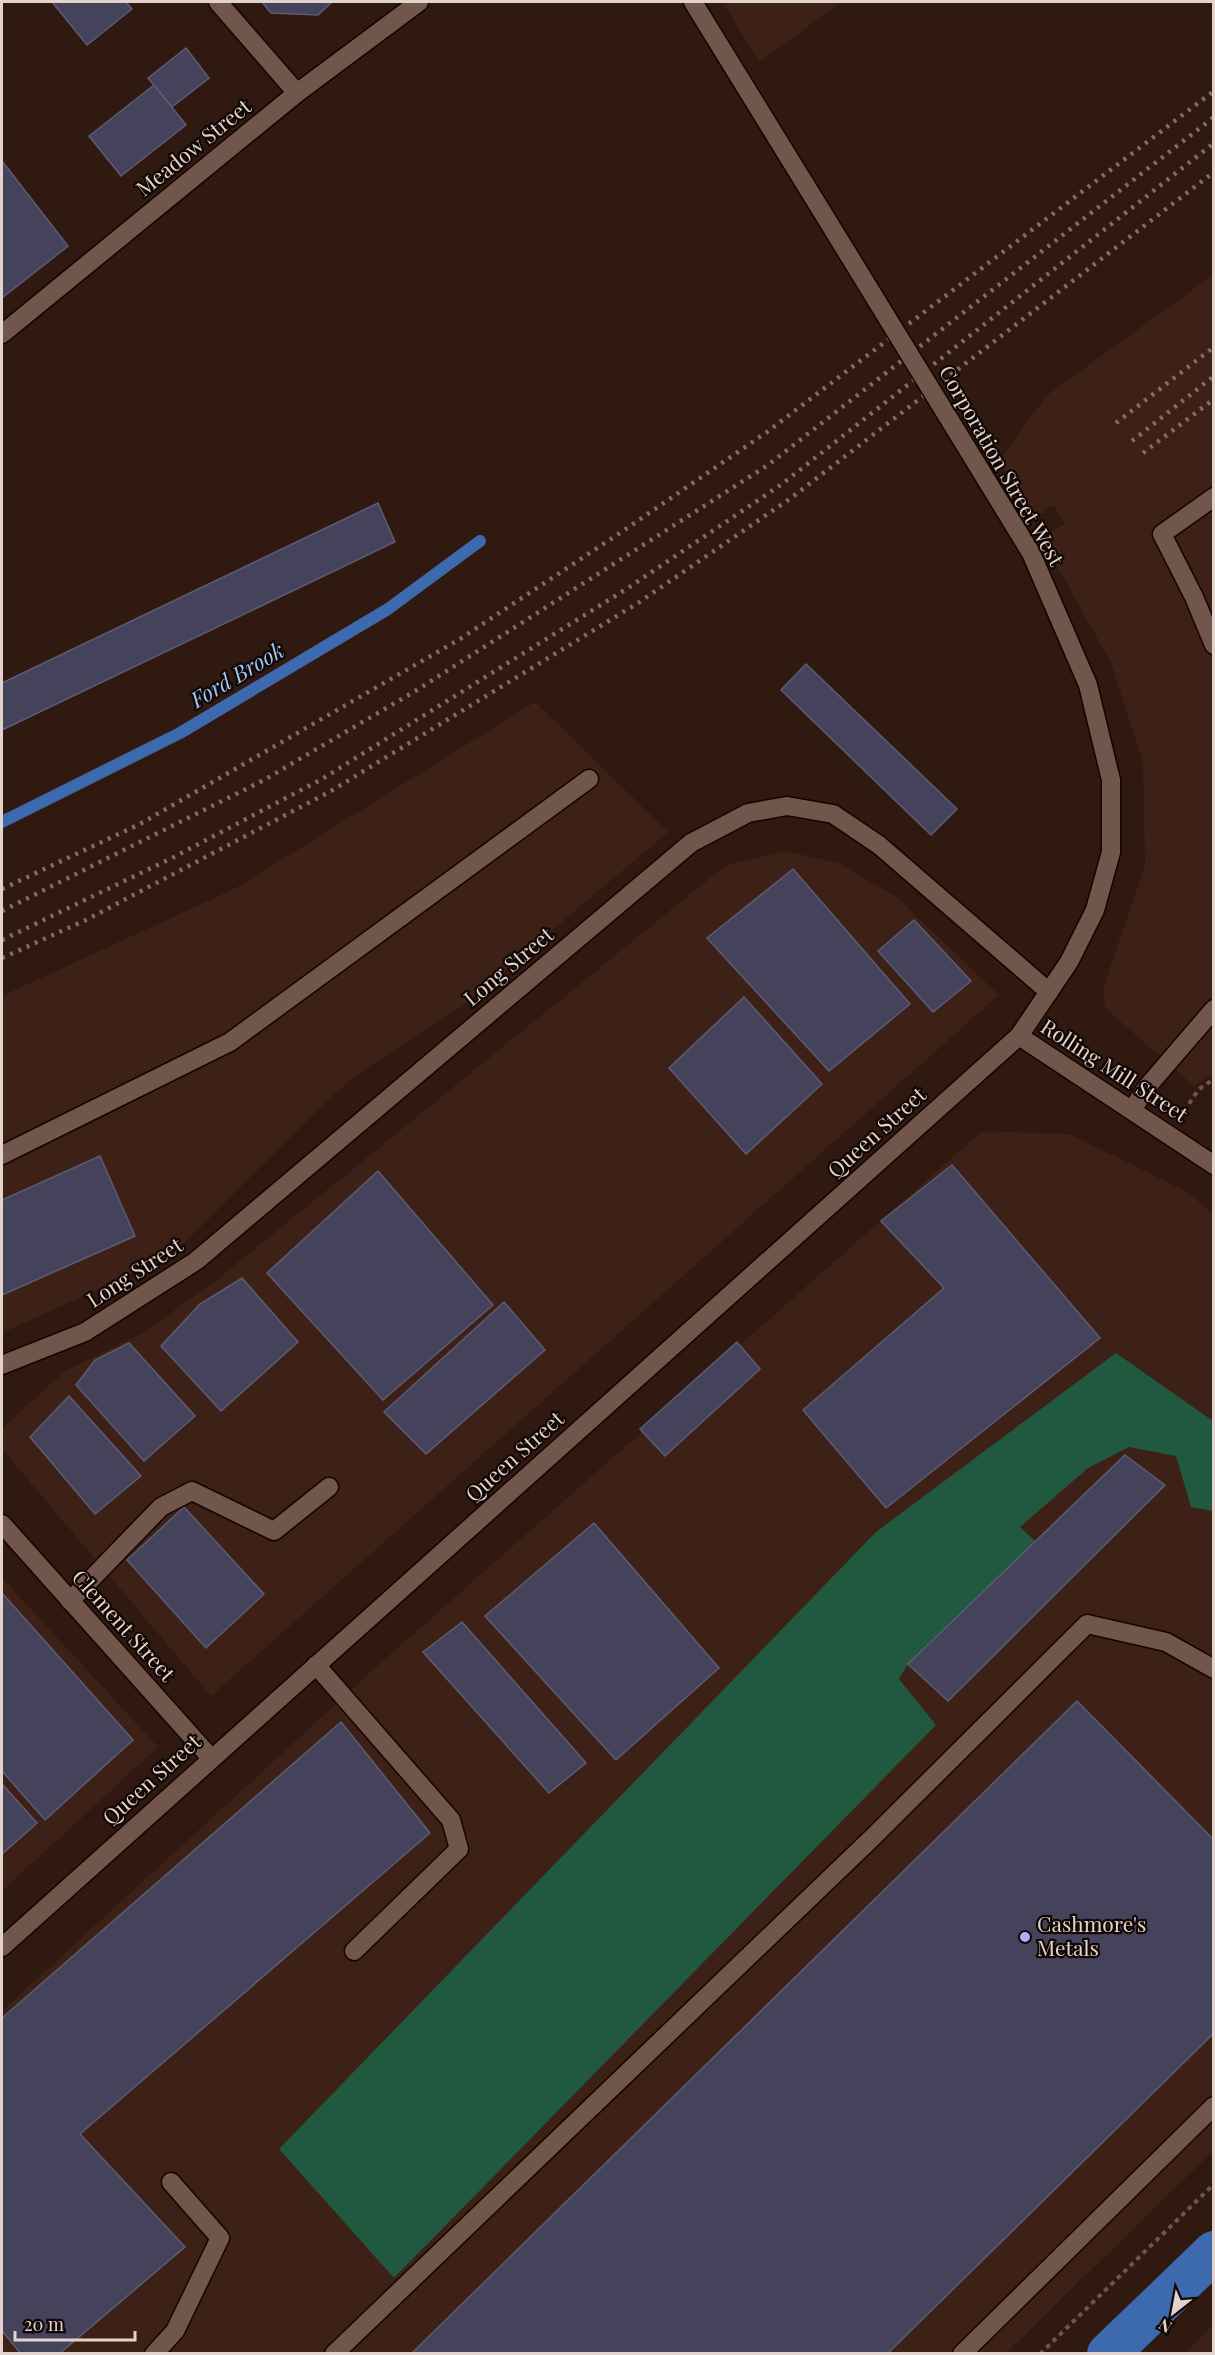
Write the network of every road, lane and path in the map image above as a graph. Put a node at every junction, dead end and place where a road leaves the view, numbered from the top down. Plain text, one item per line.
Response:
1 (218, 2) edge
2 (419, 2) edge
3 (693, 2) edge
4 (297, 93) junction
5 (2, 334) edge
6 (1214, 496) edge
7 (1214, 645) edge
8 (589, 779) dead end
9 (1049, 992) junction
10 (1214, 1009) edge
11 (1020, 1036) junction
12 (1214, 1079) edge
13 (1132, 1110) junction
14 (1168, 1134) junction
15 (2, 1155) edge
16 (1214, 1165) edge
17 (2, 1365) edge
18 (329, 1487) dead end
19 (2, 1524) edge
20 (70, 1601) junction
21 (316, 1665) junction
22 (1214, 1669) edge
23 (211, 1758) junction
24 (2, 1947) edge
25 (354, 1951) dead end
26 (1214, 2106) edge
27 (171, 2182) dead end
28 (1214, 2184) edge
29 (154, 2354) edge
30 (334, 2354) edge
31 (962, 2354) edge
32 (1040, 2354) edge

1 - 4 street
2 - 4 street, Meadow Street
3 - 9 street, Corporation Street West, bridge
4 - 5 street, Meadow Street
6 - 7 street
8 - 15 street
9 - 11 street, Queen Street
9 - 17 street, Long Street
10 - 13 street
11 - 13 street, Rolling Mill Street
11 - 21 street, Queen Street
12 - 14 path
13 - 14 street, Rolling Mill Street
14 - 16 street, Rolling Mill Street
18 - 20 street
19 - 20 street, Clement Street
20 - 23 street, Clement Street
21 - 23 street, Queen Street
21 - 25 street
22 - 30 street
23 - 24 street, Queen Street
26 - 31 street
27 - 29 street
28 - 32 path

